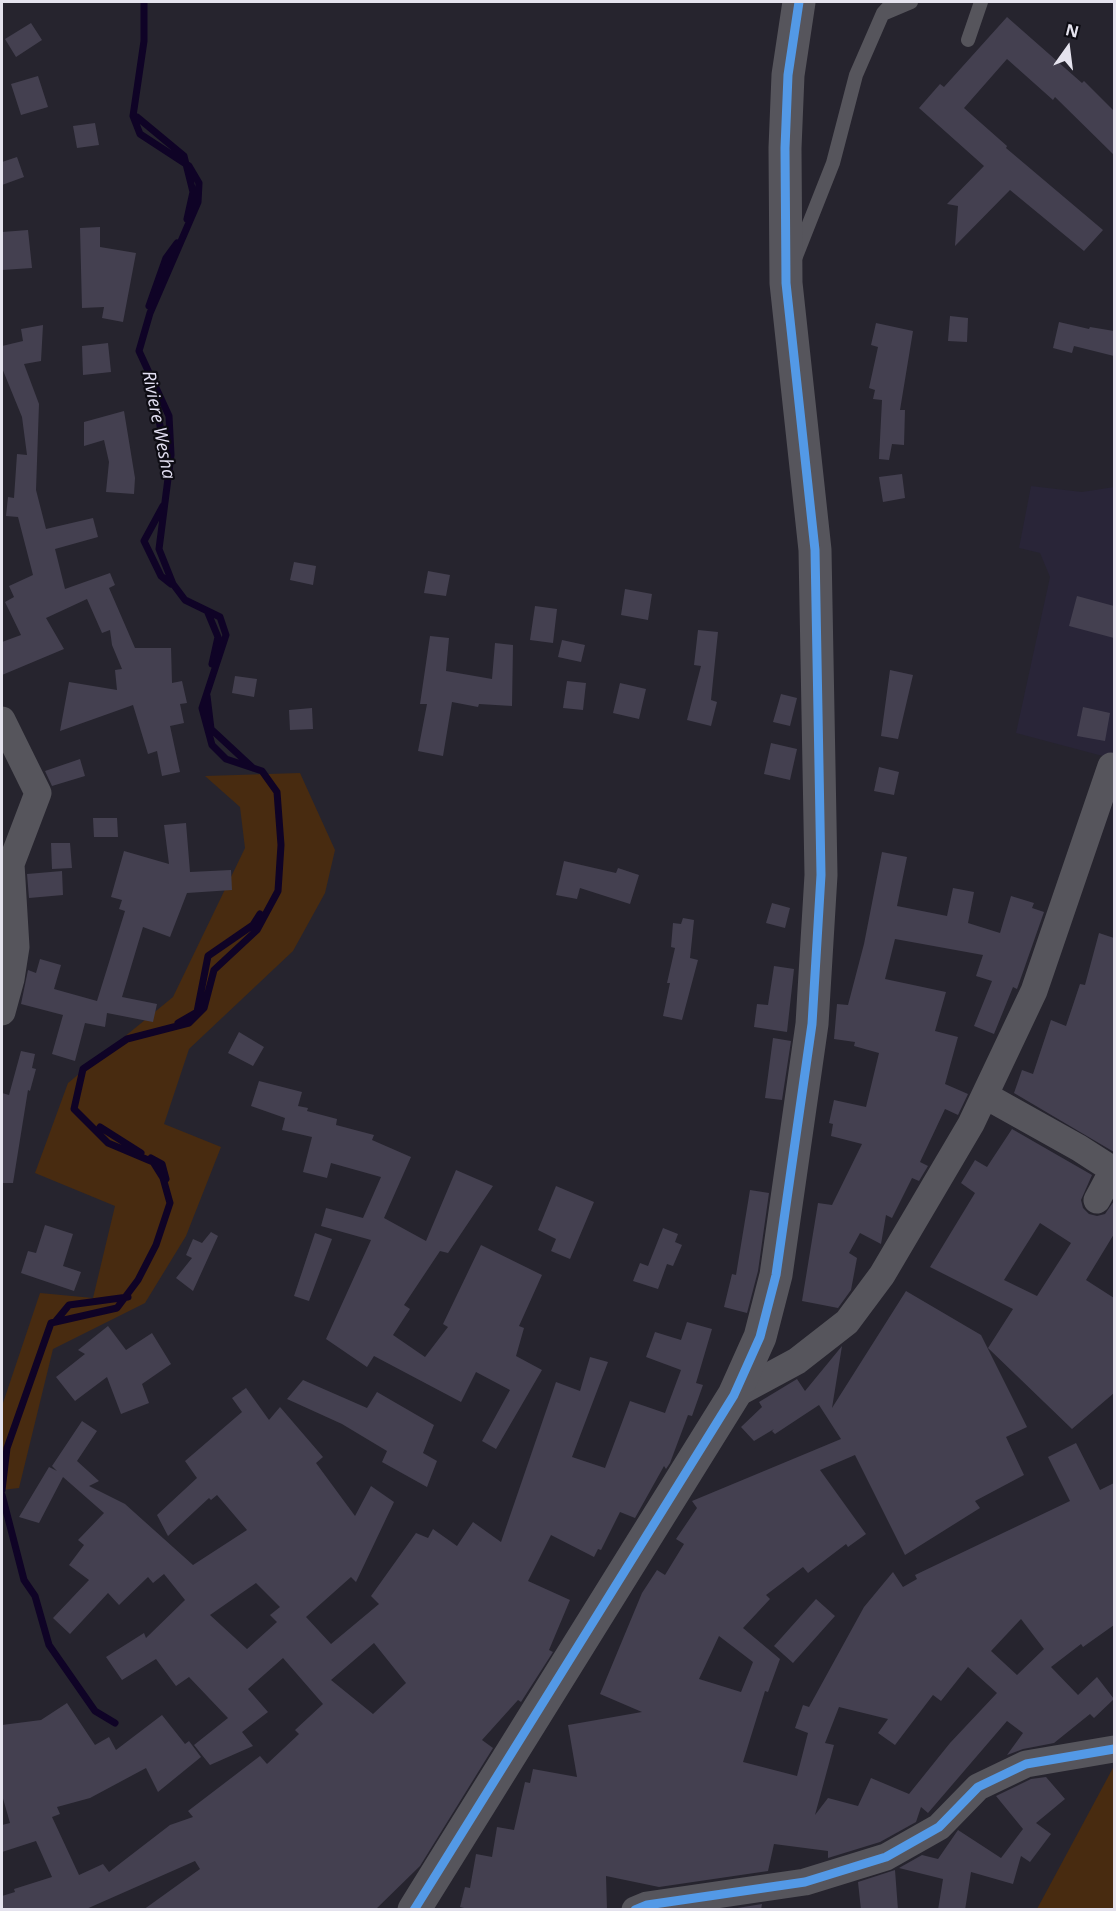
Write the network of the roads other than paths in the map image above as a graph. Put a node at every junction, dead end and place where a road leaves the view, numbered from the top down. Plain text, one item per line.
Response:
1 (799, 2) edge
2 (893, 2) edge
3 (911, 2) edge
4 (981, 2) edge
5 (883, 13) junction
6 (968, 40) dead end
7 (786, 283) junction
8 (2, 720) edge
9 (1111, 766) dead end
10 (2, 1012) edge
11 (986, 1096) junction
12 (1096, 1200) dead end
13 (734, 1395) junction
14 (1114, 1749) edge
15 (414, 1910) edge
16 (635, 1910) edge

1 - 7 street
2 - 5 lane
3 - 5 lane
4 - 6 lane
5 - 7 lane
7 - 13 street
8 - 10 street
9 - 11 street
11 - 12 street
11 - 13 street
13 - 15 street
14 - 16 street

